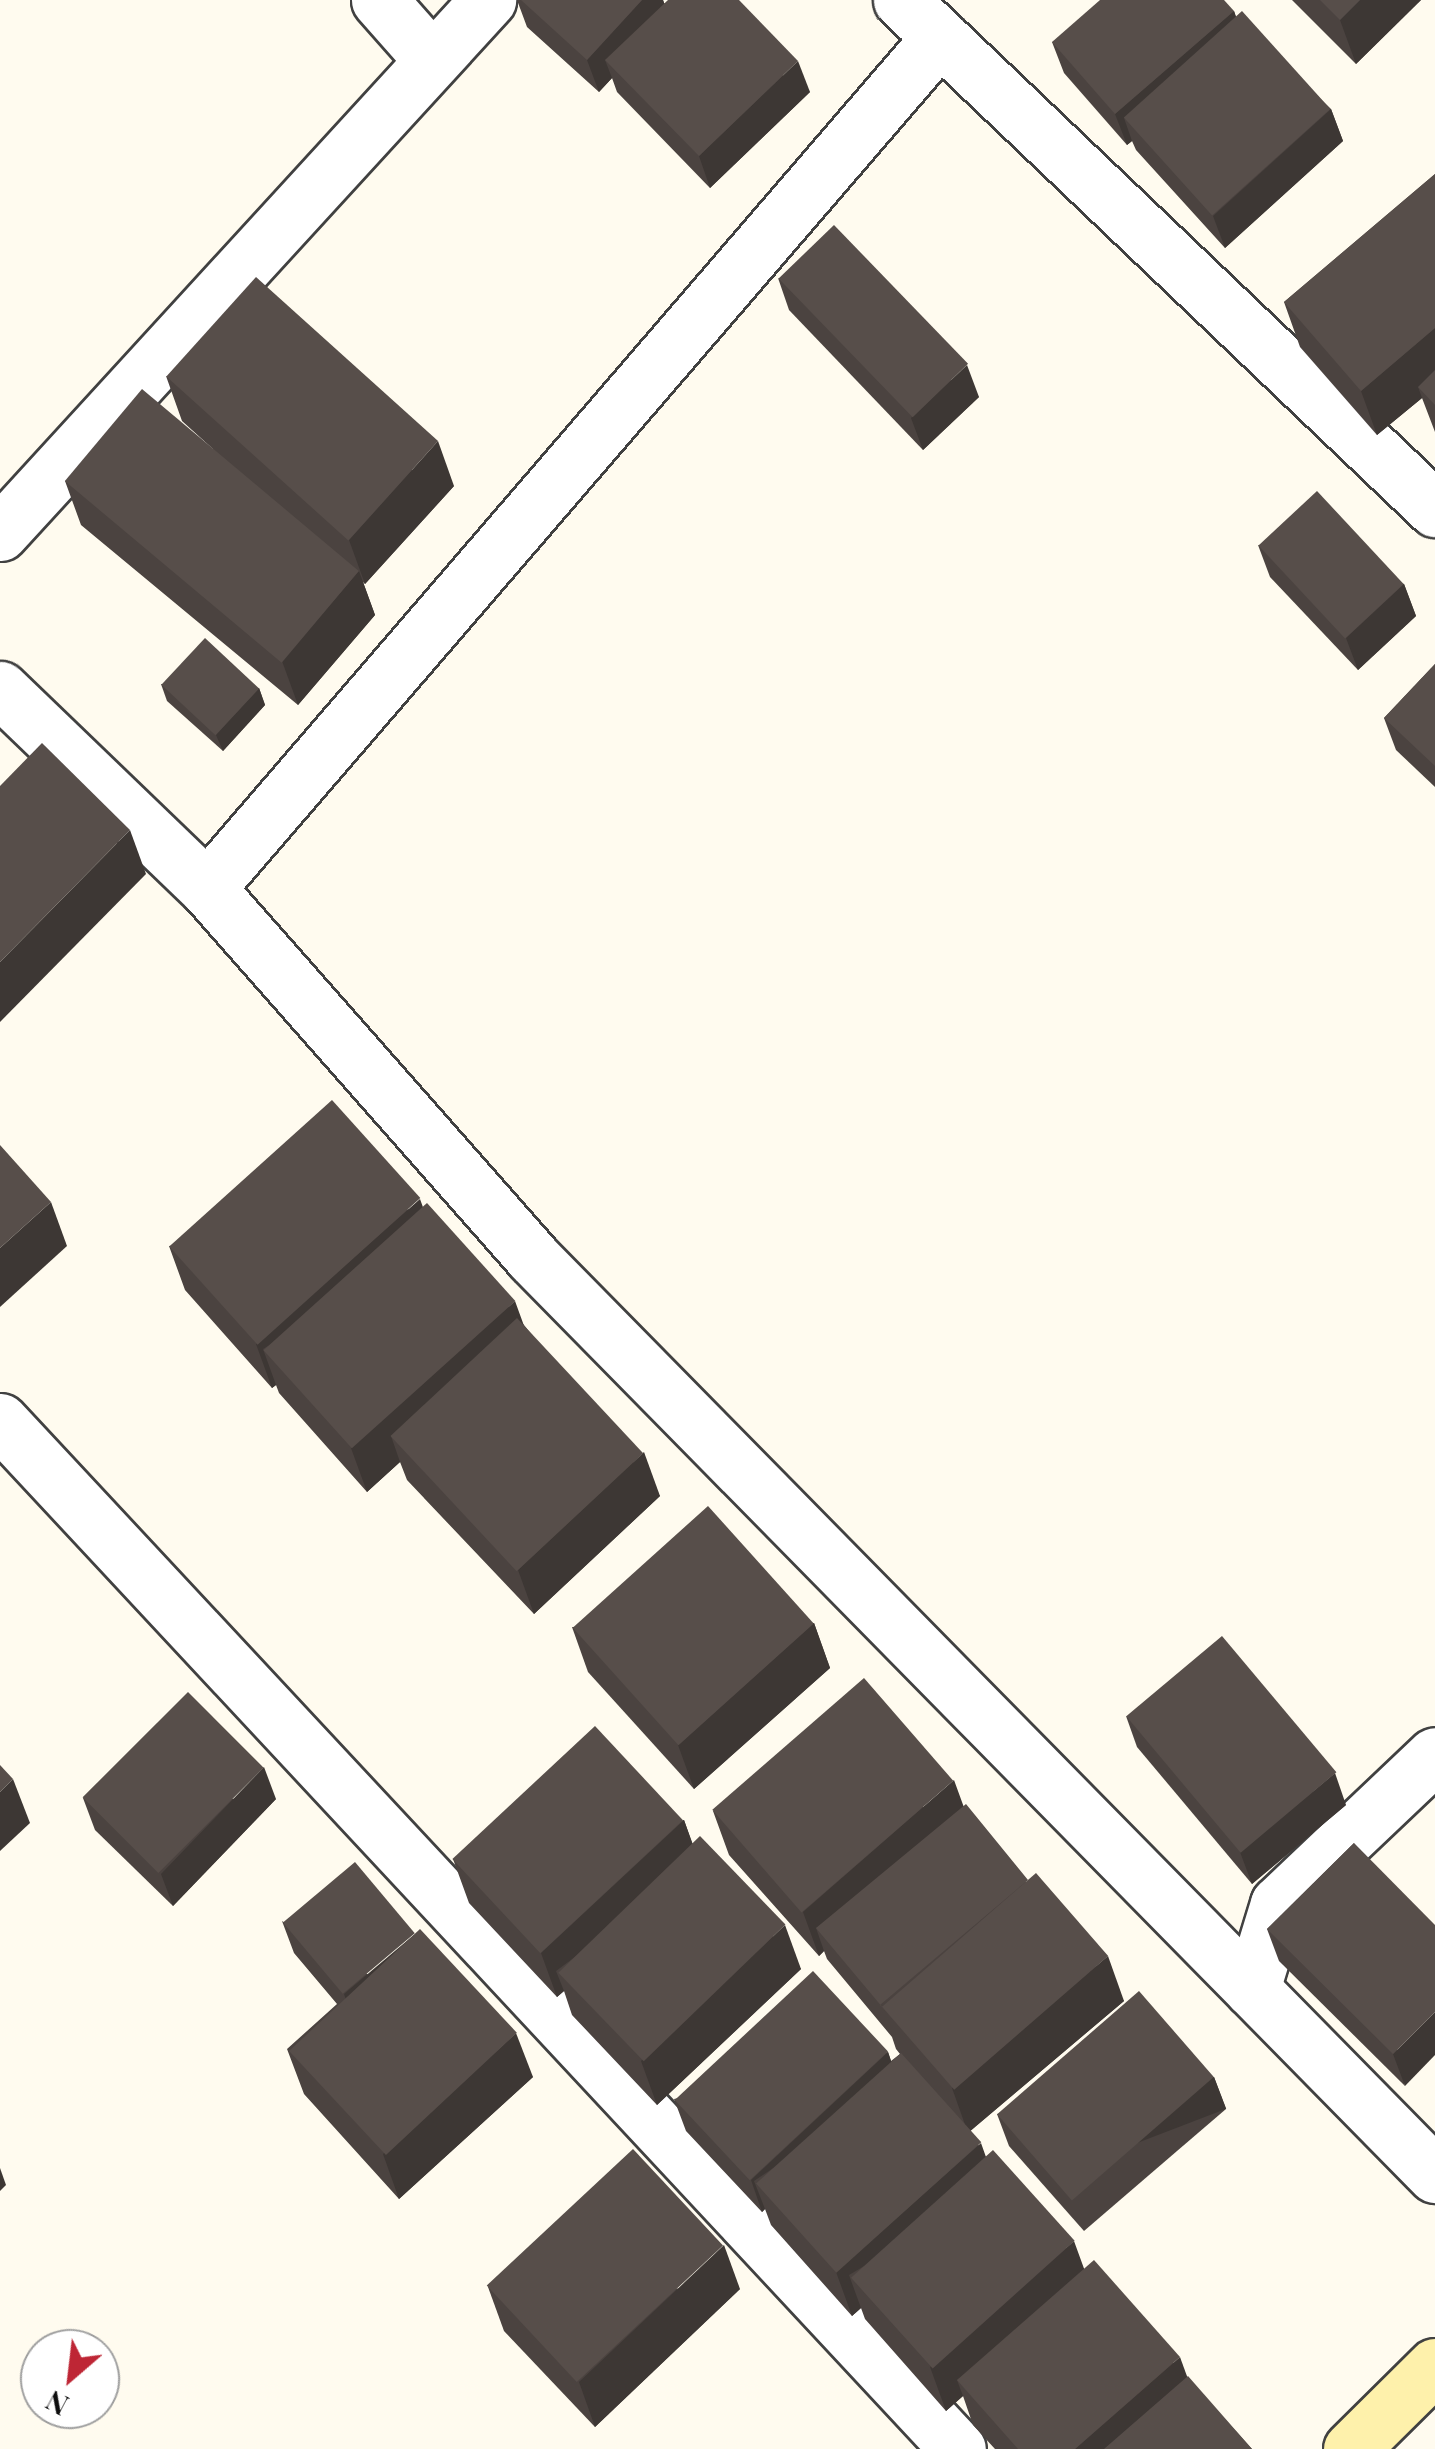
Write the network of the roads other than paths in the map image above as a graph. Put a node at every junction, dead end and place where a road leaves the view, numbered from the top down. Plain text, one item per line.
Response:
1 (379, 0) edge
2 (488, 0) edge
3 (901, 0) edge
4 (940, 37) junction
5 (432, 60) junction
6 (1435, 510) edge
7 (0, 533) edge
8 (0, 690) edge
9 (206, 888) junction
10 (0, 1420) edge
11 (1435, 1756) edge
12 (1252, 1989) junction
13 (1435, 2175) edge
14 (1435, 2366) edge
15 (958, 2449) edge
16 (1350, 2449) edge

1 - 5 street
2 - 5 street
3 - 4 street
4 - 6 street
4 - 9 street
5 - 7 street
8 - 9 street
9 - 12 street
10 - 15 street
11 - 12 street
12 - 13 street
14 - 16 street

